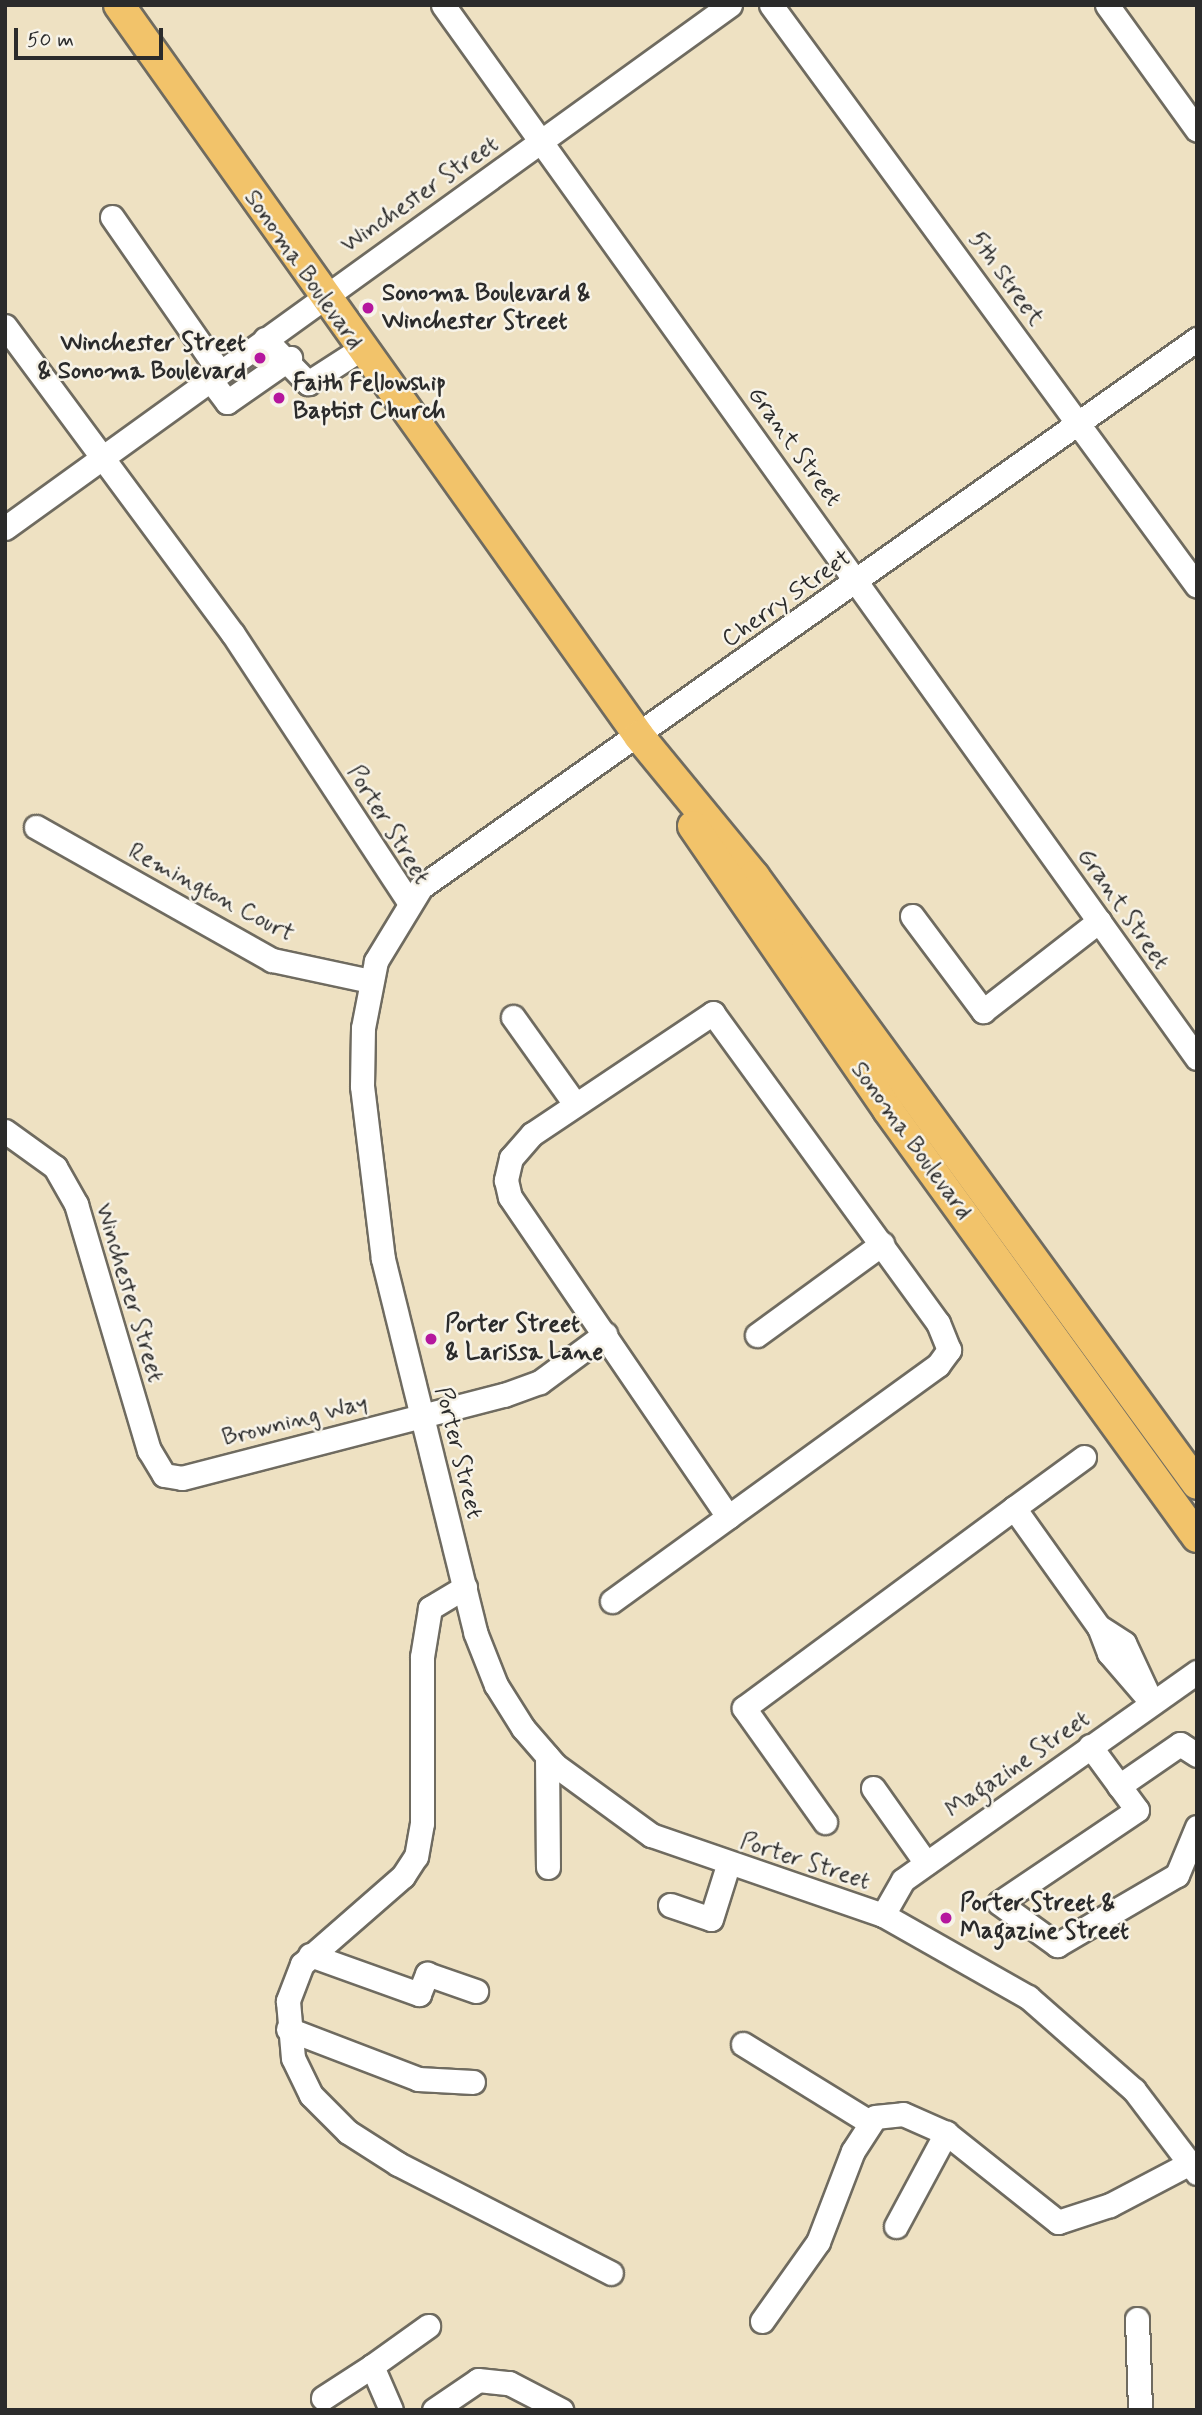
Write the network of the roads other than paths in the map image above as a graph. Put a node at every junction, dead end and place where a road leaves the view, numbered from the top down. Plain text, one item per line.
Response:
1 (119, 5) edge
2 (443, 5) edge
3 (730, 5) edge
4 (771, 5) edge
5 (1108, 5) edge
6 (1197, 130) edge
7 (543, 141) junction
8 (112, 217) dead end
9 (321, 297) junction
10 (5, 326) edge
11 (265, 339) junction
12 (1197, 339) edge
13 (359, 350) junction
14 (290, 358) junction
15 (214, 375) junction
16 (1079, 422) junction
17 (102, 455) junction
18 (5, 528) edge
19 (858, 582) junction
20 (1197, 586) edge
21 (639, 736) junction
22 (36, 827) dead end
23 (410, 903) junction
24 (912, 916) dead end
25 (1099, 921) junction
26 (371, 981) junction
27 (513, 1017) dead end
28 (1197, 1058) edge
29 (575, 1104) junction
30 (5, 1131) edge
31 (882, 1244) junction
32 (605, 1334) junction
33 (757, 1335) dead end
34 (422, 1416) junction
35 (1084, 1458) dead end
36 (182, 1478) joint
37 (1195, 1479) edge
38 (1014, 1508) junction
39 (728, 1517) junction
40 (1197, 1537) edge
41 (465, 1587) junction
42 (612, 1601) dead end
43 (1197, 1672) edge
44 (1152, 1703) junction
45 (1090, 1746) junction
46 (1197, 1755) edge
47 (547, 1756) junction
48 (1119, 1786) junction
49 (873, 1788) dead end
50 (825, 1822) dead end
51 (1197, 1827) edge
52 (926, 1863) junction
53 (727, 1865) junction
54 (548, 1867) dead end
55 (670, 1905) dead end
56 (883, 1915) junction
57 (310, 1955) junction
58 (476, 1991) dead end
59 (288, 2029) junction
60 (743, 2044) dead end
61 (473, 2082) dead end
62 (871, 2123) junction
63 (946, 2133) junction
64 (1193, 2168) edge
65 (896, 2225) dead end
66 (611, 2273) dead end
67 (1137, 2319) dead end
68 (761, 2321) dead end
69 (428, 2326) dead end
70 (372, 2366) junction
71 (323, 2398) dead end
72 (391, 2410) edge
73 (434, 2410) edge
74 (561, 2410) edge
75 (1140, 2410) edge

1 - 9 main road, Sonoma Boulevard
2 - 7 street, Grant Street
3 - 7 street, Winchester Street
4 - 16 street, 5th Street
5 - 6 street
7 - 9 street, Winchester Street
7 - 19 street, Grant Street
8 - 15 street
9 - 11 street, Winchester Street
9 - 13 main road, Sonoma Boulevard
10 - 17 street, Porter Street
11 - 14 street
11 - 15 street, Winchester Street
12 - 16 street, Cherry Street
13 - 14 street
13 - 21 main road, Sonoma Boulevard
14 - 15 street
15 - 17 street, Winchester Street
16 - 19 street, Cherry Street
16 - 20 street, 5th Street
17 - 18 street, Winchester Street
17 - 23 street, Porter Street
19 - 21 street, Cherry Street
19 - 25 street, Grant Street
21 - 23 street, Cherry Street
21 - 37 main road, Sonoma Boulevard
21 - 40 main road, Sonoma Boulevard
22 - 26 street, Remington Court
23 - 26 street, Porter Street
24 - 25 street
25 - 28 street, Grant Street
26 - 34 street, Porter Street
27 - 29 street
29 - 31 street
29 - 32 street
30 - 36 street, Winchester Street
31 - 33 street
31 - 39 street
32 - 34 street, Browning Way
32 - 39 street
34 - 36 street, Browning Way
34 - 41 street, Porter Street
35 - 38 street
38 - 44 street
38 - 50 street
39 - 42 street
41 - 47 street, Porter Street
41 - 57 street
43 - 44 street, Magazine Street
44 - 45 street, Magazine Street
45 - 48 street
45 - 52 street, Magazine Street
46 - 48 street
47 - 53 street, Porter Street
47 - 54 street
48 - 51 street
49 - 52 street
52 - 56 street, Magazine Street
53 - 55 street
53 - 56 street, Porter Street
56 - 64 street, Porter Street
57 - 58 street
57 - 59 street
59 - 61 street
59 - 66 street
60 - 62 street
62 - 63 street
62 - 68 street
63 - 64 street
63 - 65 street
67 - 75 street
69 - 70 street
70 - 71 street
70 - 72 street
73 - 74 street

